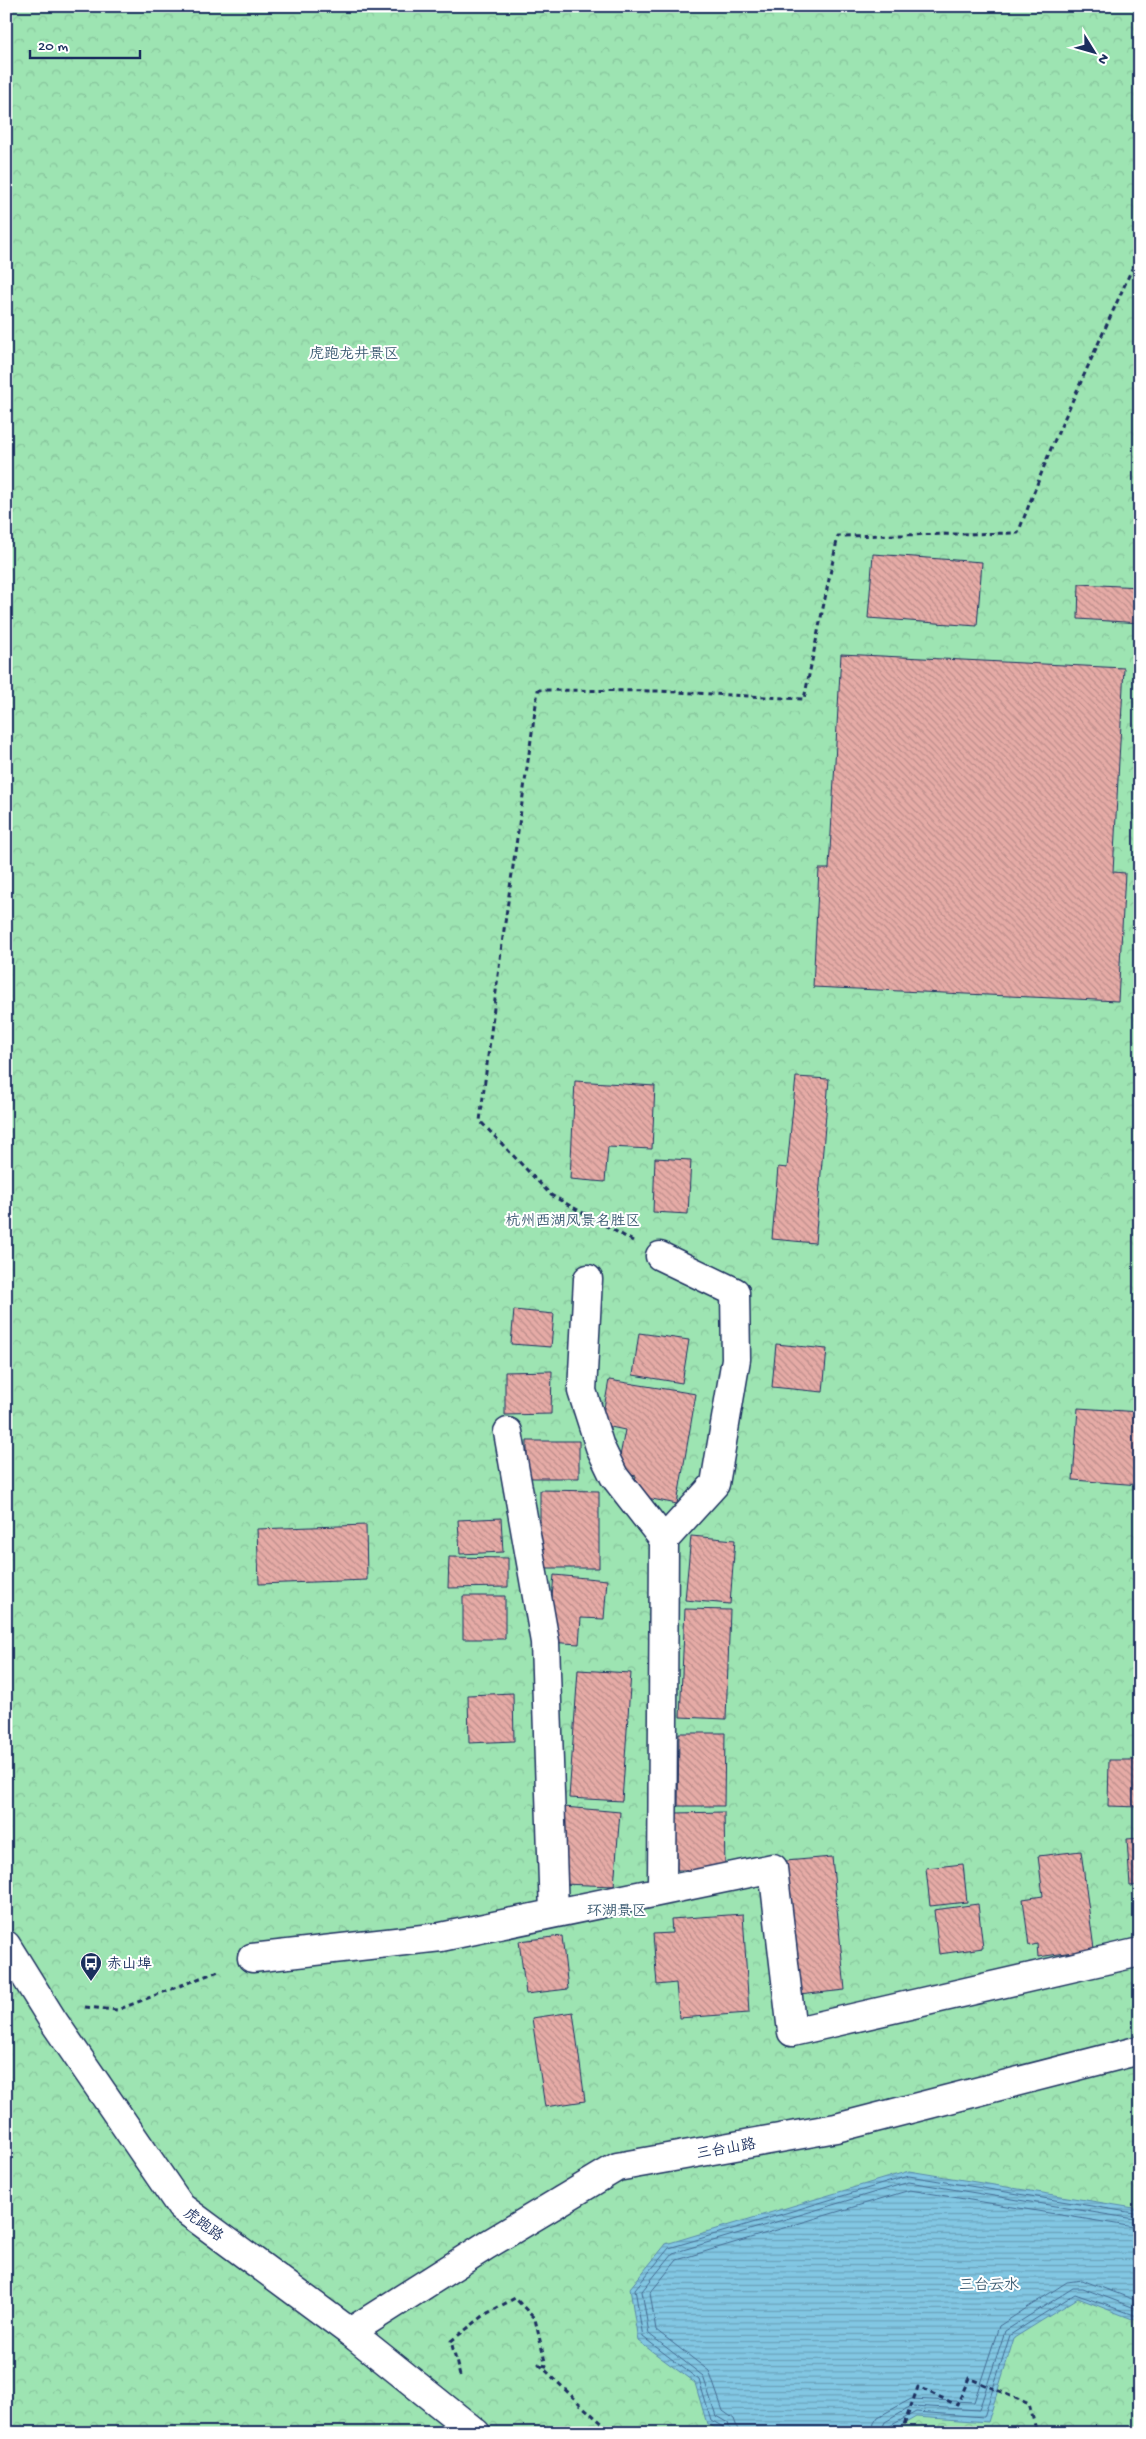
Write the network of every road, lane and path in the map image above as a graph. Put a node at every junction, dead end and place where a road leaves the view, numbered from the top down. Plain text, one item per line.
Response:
1 (1140, 251) edge
2 (660, 1256) joint
3 (588, 1279) dead end
4 (508, 1432) dead end
5 (664, 1540) junction
6 (662, 1891) junction
7 (554, 1913) junction
8 (6, 1945) edge
9 (1140, 1952) edge
10 (252, 1958) joint
11 (42, 2003) junction
12 (1140, 2050) edge
13 (350, 2332) junction
14 (444, 2407) junction
15 (476, 2433) edge
16 (613, 2433) edge
17 (901, 2433) edge
18 (1037, 2433) edge

1 - 2 path
2 - 5 street
3 - 5 street
4 - 7 street
5 - 6 street
6 - 7 street
6 - 9 street
7 - 10 street
8 - 11 street, 虎跑路
10 - 11 path
11 - 13 street, 虎跑路
12 - 13 street, 三台山路
13 - 14 street, 虎跑路
14 - 15 street, 虎跑路
14 - 16 path
17 - 18 path

